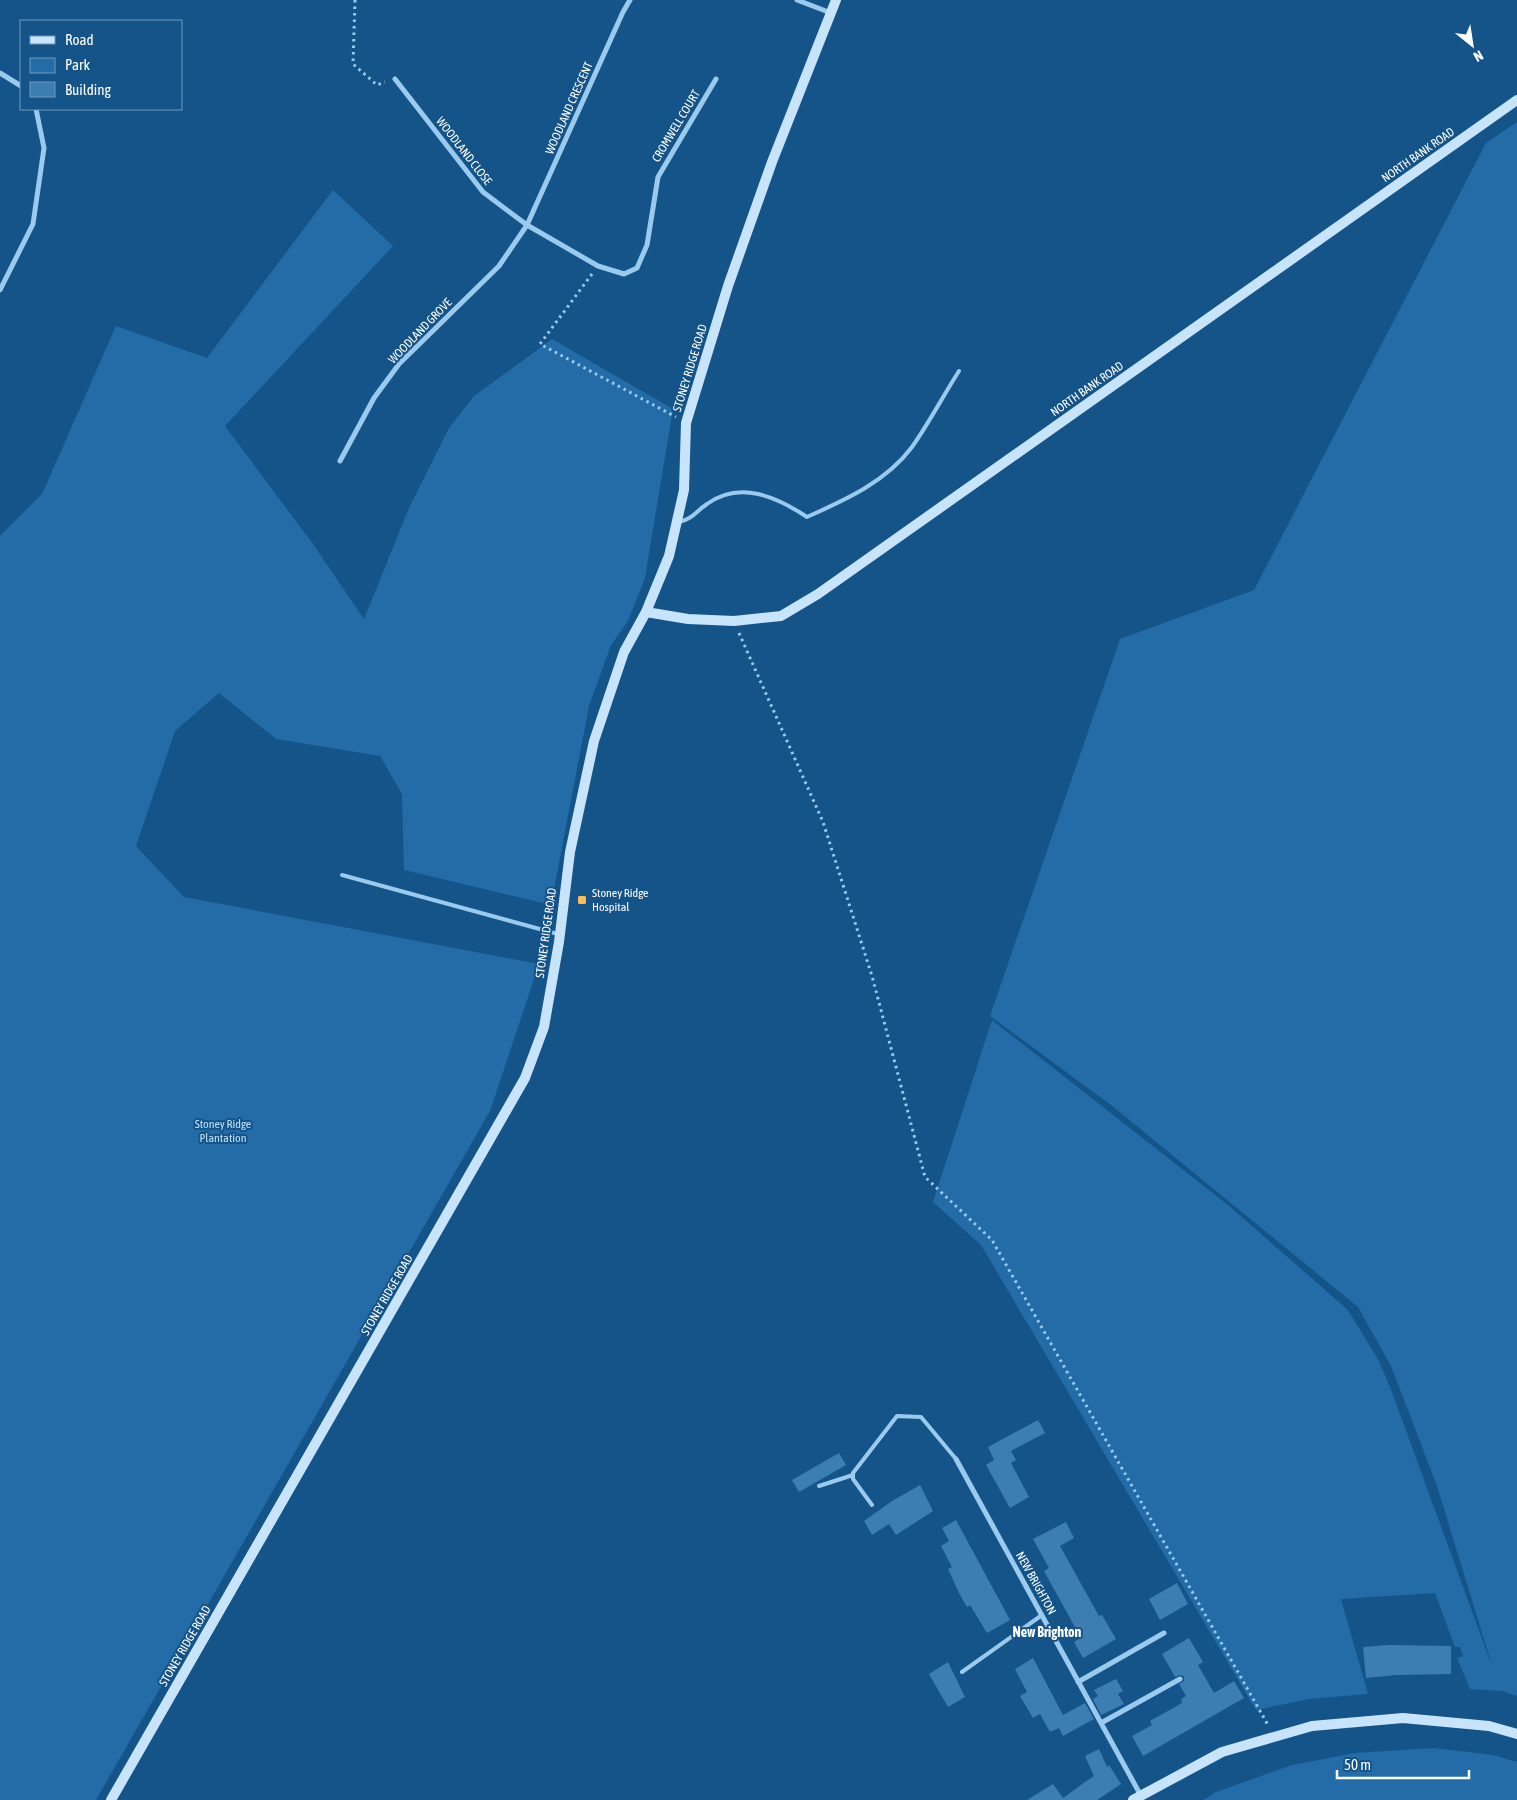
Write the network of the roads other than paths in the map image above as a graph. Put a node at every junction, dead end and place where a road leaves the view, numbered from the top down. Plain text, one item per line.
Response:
1 (630, 0) edge
2 (797, 0) edge
3 (836, 0) edge
4 (831, 13) junction
5 (0, 73) edge
6 (395, 79) road end
7 (716, 79) dead end
8 (20, 85) edge
9 (1517, 100) edge
10 (36, 110) edge
11 (527, 225) junction
12 (0, 290) edge
13 (958, 371) dead end
14 (340, 461) dead end
15 (676, 523) junction
16 (646, 612) junction
17 (342, 875) dead end
18 (560, 934) junction
19 (956, 1459) joint
20 (853, 1475) junction
21 (819, 1486) dead end
22 (872, 1505) dead end
23 (1042, 1615) junction
24 (1164, 1633) dead end
25 (962, 1672) dead end
26 (1180, 1679) dead end
27 (1078, 1682) junction
28 (1101, 1723) junction
29 (1517, 1734) edge
30 (1136, 1797) edge
31 (111, 1800) edge

1 - 11 street, WOODLAND CRESCENT
2 - 4 street
3 - 4 street, STONEY RIDGE ROAD
4 - 15 street, STONEY RIDGE ROAD
5 - 8 street
6 - 11 street, WOODLAND CLOSE
7 - 11 street, CROMWELL COURT
9 - 16 street, NORTH BANK ROAD
10 - 12 street
11 - 14 street, WOODLAND GROVE
13 - 15 lane
15 - 16 street, STONEY RIDGE ROAD
16 - 18 street, STONEY RIDGE ROAD
17 - 18 lane
18 - 31 street, STONEY RIDGE ROAD
19 - 20 lane
19 - 23 street, NEW BRIGHTON
20 - 21 lane
20 - 22 lane
23 - 25 lane
23 - 27 street, NEW BRIGHTON
24 - 27 street
26 - 28 street
27 - 28 street, NEW BRIGHTON
28 - 30 street, NEW BRIGHTON
29 - 30 street

